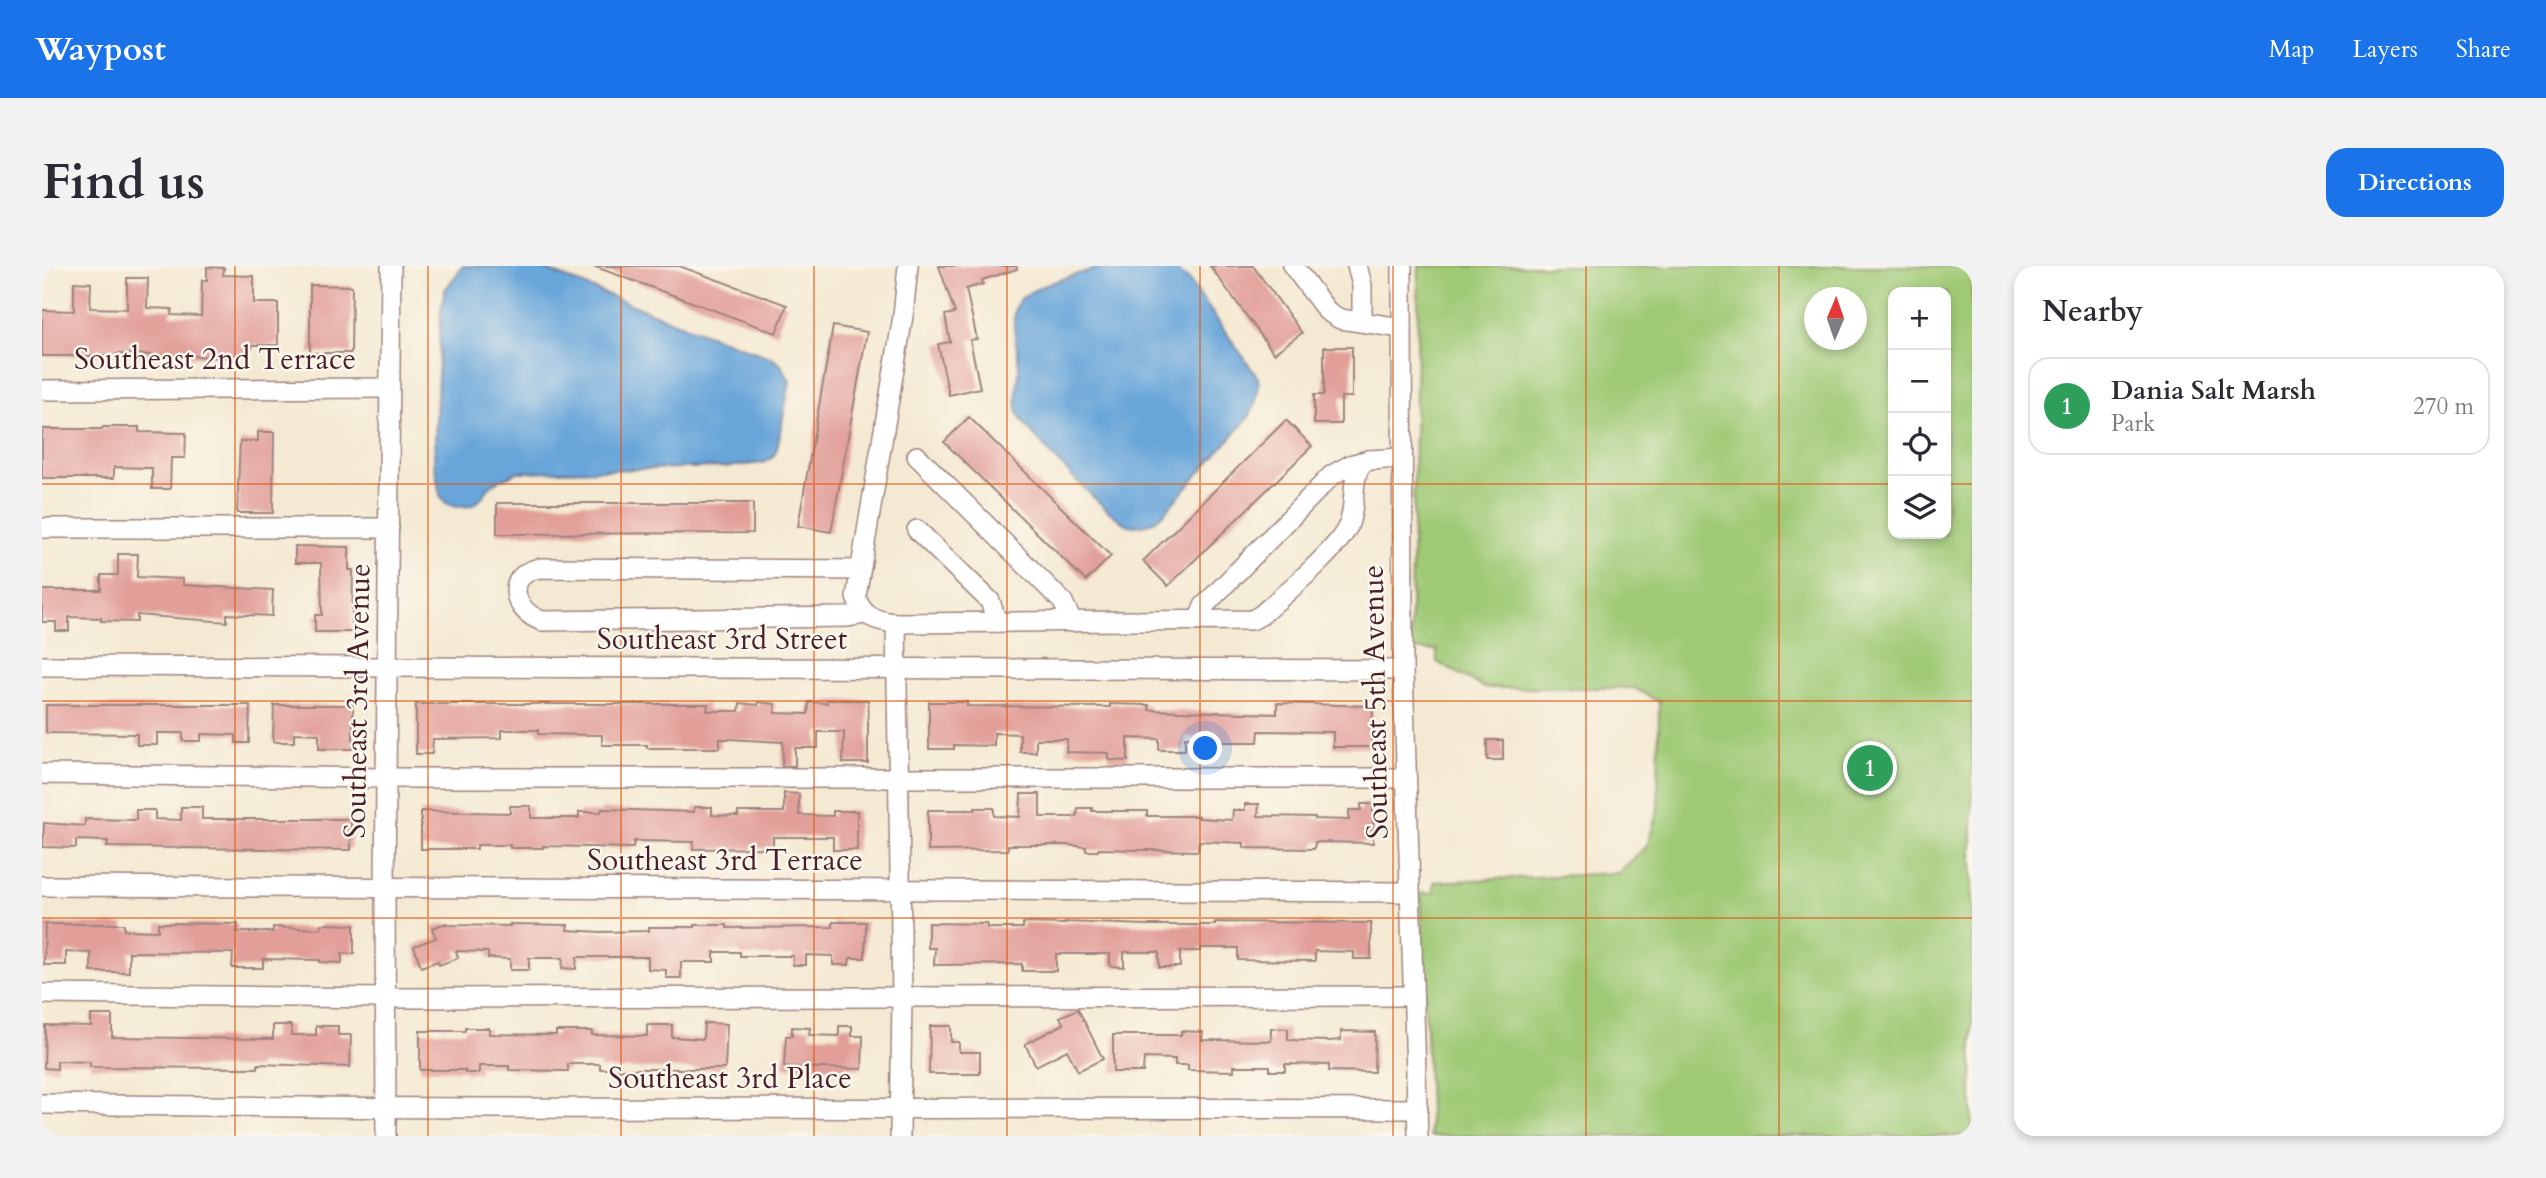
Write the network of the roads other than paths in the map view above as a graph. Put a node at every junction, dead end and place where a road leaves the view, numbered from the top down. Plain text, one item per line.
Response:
1 (391, 266) edge
2 (908, 266) edge
3 (1293, 266) edge
4 (1357, 266) edge
5 (1402, 266) edge
6 (1362, 323) junction
7 (1402, 328) junction
8 (389, 388) junction
9 (42, 390) edge
10 (917, 456) dead end
11 (1402, 458) junction
12 (1370, 460) junction
13 (42, 528) edge
14 (389, 528) junction
15 (917, 530) dead end
16 (859, 570) junction
17 (866, 614) junction
18 (1198, 621) junction
19 (997, 622) junction
20 (1072, 622) junction
21 (896, 623) junction
22 (42, 666) edge
23 (388, 668) junction
24 (897, 669) junction
25 (1403, 670) junction
26 (42, 774) edge
27 (386, 778) junction
28 (1406, 778) junction
29 (899, 779) junction
30 (42, 886) edge
31 (384, 888) junction
32 (901, 890) junction
33 (1409, 892) junction
34 (42, 994) edge
35 (1413, 996) junction
36 (385, 998) junction
37 (902, 998) junction
38 (42, 1104) edge
39 (900, 1107) junction
40 (386, 1109) junction
41 (1418, 1109) junction
42 (386, 1136) edge
43 (900, 1136) edge
44 (1418, 1136) edge

1 - 8 street, Southeast 3rd Avenue
2 - 16 street
3 - 6 street
4 - 6 street
5 - 7 street, Southeast 5th Avenue
6 - 7 street
7 - 11 street, Southeast 5th Avenue
8 - 9 street, Southeast 2nd Terrace
8 - 14 street, Southeast 3rd Avenue
10 - 20 street
11 - 12 street
11 - 25 street, Southeast 5th Avenue
12 - 18 street
12 - 18 street
13 - 14 street
14 - 23 street, Southeast 3rd Avenue
15 - 19 street
16 - 17 street
16 - 17 street
17 - 21 street
18 - 20 street
19 - 20 street
19 - 21 street
21 - 24 street
22 - 23 street, Southeast 3rd Street
23 - 24 street, Southeast 3rd Street
23 - 27 street, Southeast 3rd Avenue
24 - 25 street, Southeast 3rd Street
24 - 29 street
25 - 28 street, Southeast 5th Avenue
26 - 27 street
27 - 29 street
27 - 31 street, Southeast 3rd Avenue
28 - 29 street
28 - 33 street, Southeast 5th Avenue
29 - 32 street
30 - 31 street, Southeast 3rd Terrace
31 - 32 street, Southeast 3rd Terrace
31 - 36 street, Southeast 3rd Avenue
32 - 33 street, Southeast 3rd Terrace
32 - 37 street
33 - 35 street, Southeast 5th Avenue
34 - 36 street
35 - 37 street
35 - 41 street, Southeast 5th Avenue
36 - 37 street
36 - 40 street, Southeast 3rd Avenue
37 - 39 street
38 - 40 street, Southeast 3rd Place
39 - 40 street, Southeast 3rd Place
39 - 41 street, Southeast 3rd Place
39 - 43 street
40 - 42 street, Southeast 3rd Avenue
41 - 44 street, Southeast 5th Avenue

